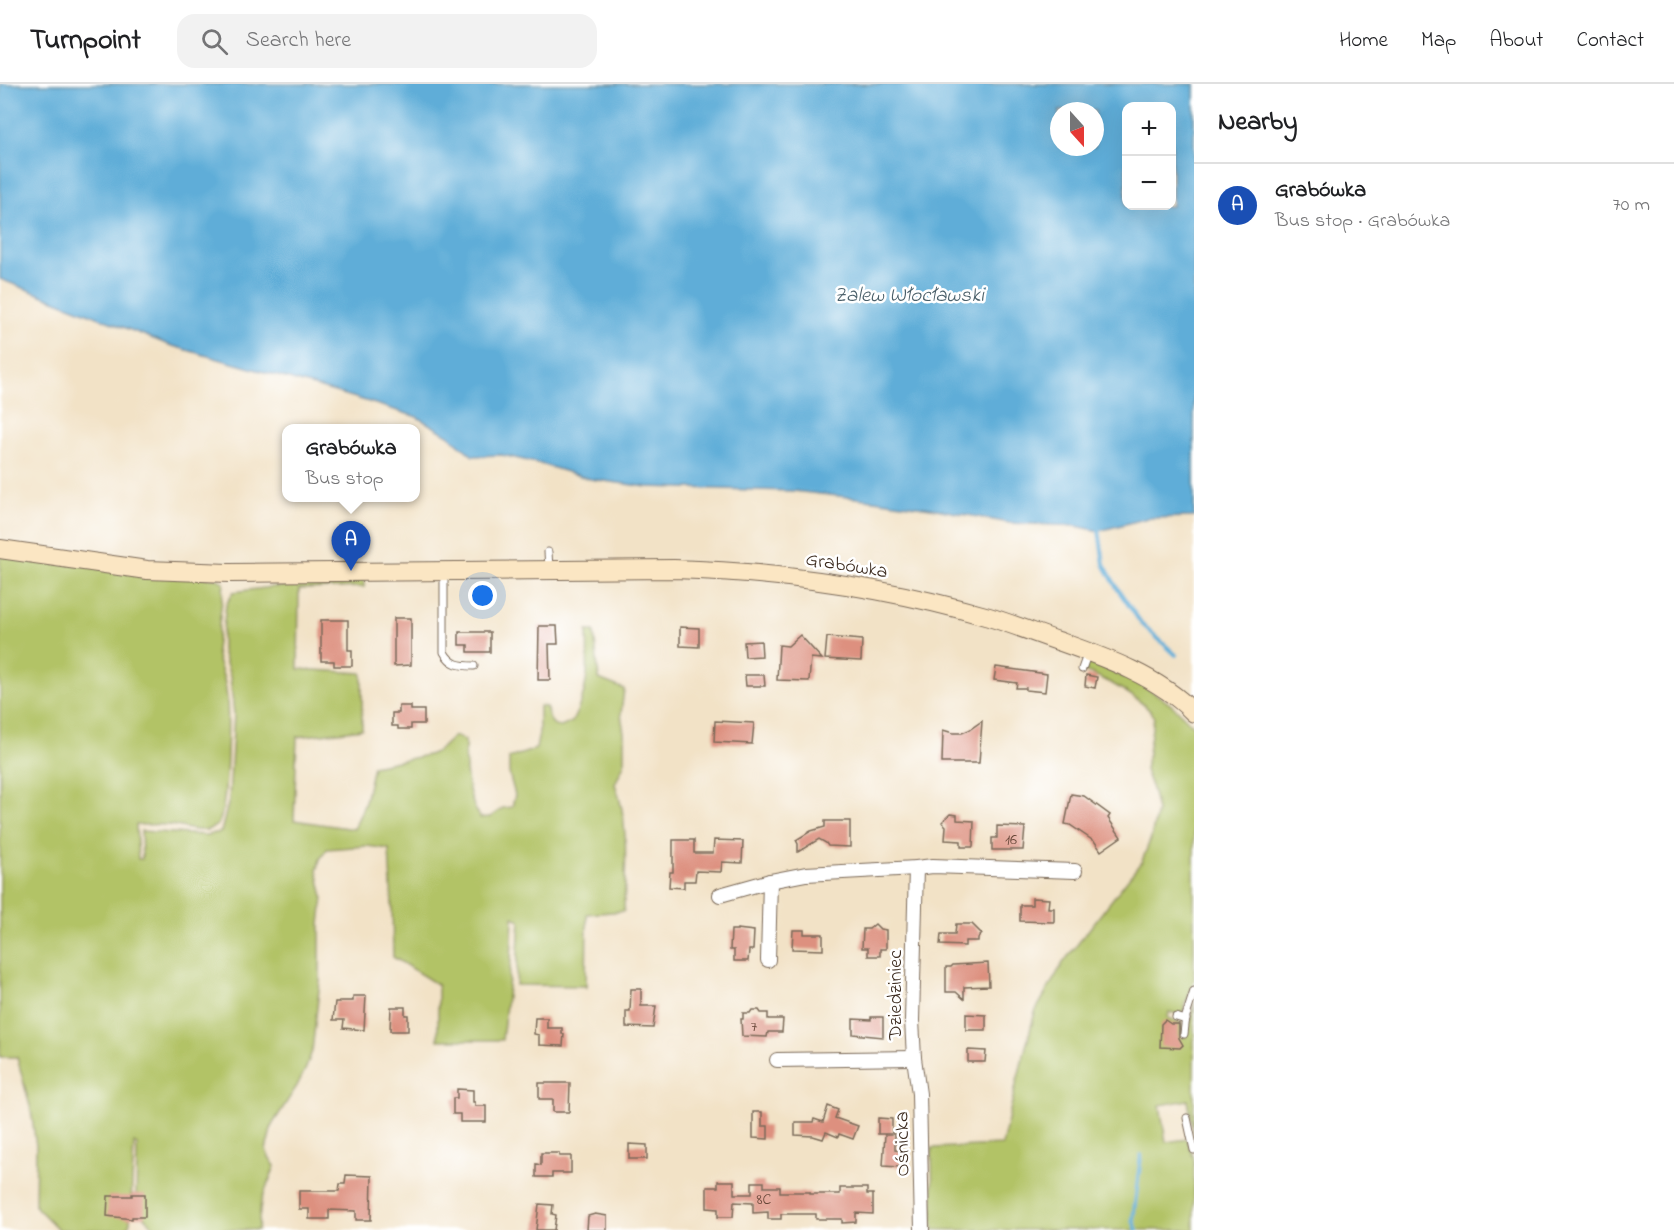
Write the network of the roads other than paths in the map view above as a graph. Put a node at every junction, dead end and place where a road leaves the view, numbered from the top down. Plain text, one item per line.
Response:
1 (0, 549) edge
2 (444, 570) junction
3 (474, 666) dead end
4 (1194, 713) edge
5 (916, 868) junction
6 (1075, 871) dead end
7 (770, 881) junction
8 (720, 895) dead end
9 (768, 960) dead end
10 (1194, 991) edge
11 (1176, 1017) dead end
12 (1186, 1020) junction
13 (1184, 1034) dead end
14 (914, 1058) junction
15 (777, 1060) dead end
16 (1187, 1118) dead end
17 (1194, 1150) edge
18 (922, 1230) edge

1 - 2 street, Grabówka
2 - 3 lane
2 - 4 street, Grabówka
5 - 6 street
5 - 7 street
5 - 14 street, Dziedziniec
7 - 8 street
7 - 9 street
10 - 12 lane
11 - 12 lane
12 - 13 lane
14 - 15 street, Dziedziniec
14 - 18 street, Ośnicka
16 - 17 lane

